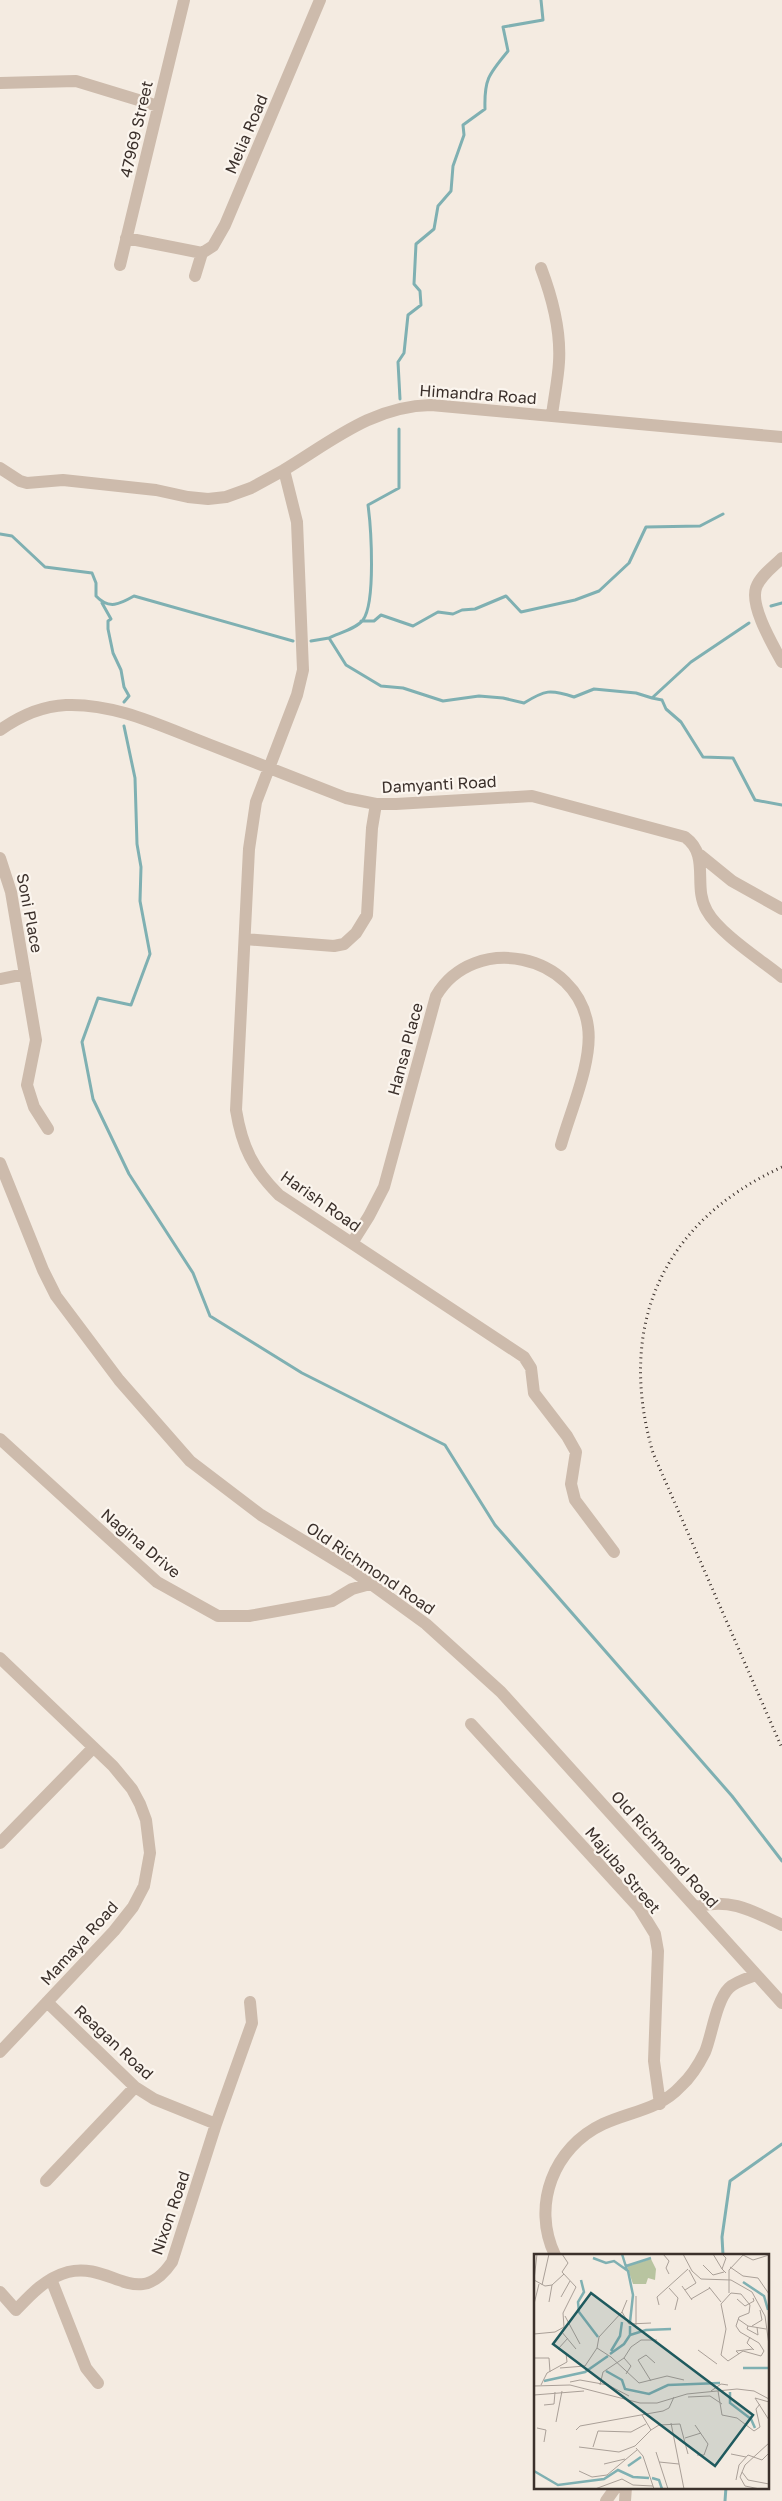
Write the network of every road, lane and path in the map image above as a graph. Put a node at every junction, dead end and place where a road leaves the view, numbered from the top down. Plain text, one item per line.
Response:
1 (184, 0) edge
2 (320, 0) edge
3 (0, 83) edge
4 (158, 106) junction
5 (126, 238) junction
6 (202, 253) junction
7 (120, 265) dead end
8 (540, 268) dead end
9 (194, 276) dead end
10 (552, 415) junction
11 (782, 437) edge
12 (0, 468) edge
13 (284, 470) junction
14 (782, 558) edge
15 (782, 662) edge
16 (0, 730) edge
17 (268, 768) junction
18 (376, 804) junction
19 (700, 855) junction
20 (0, 858) edge
21 (782, 909) edge
22 (245, 939) junction
23 (25, 974) junction
24 (782, 976) edge
25 (0, 979) edge
26 (48, 1129) dead end
27 (560, 1145) dead end
28 (0, 1163) edge
29 (352, 1243) junction
30 (0, 1439) edge
31 (614, 1552) dead end
32 (370, 1584) junction
33 (0, 1658) edge
34 (472, 1724) dead end
35 (93, 1748) junction
36 (0, 1843) edge
37 (696, 1907) junction
38 (782, 1925) edge
39 (756, 1974) junction
40 (47, 2002) junction
41 (250, 2002) dead end
42 (782, 2003) edge
43 (0, 2052) edge
44 (135, 2087) junction
45 (660, 2104) junction
46 (216, 2124) junction
47 (46, 2181) dead end
48 (555, 2254) edge
49 (51, 2279) junction
50 (0, 2292) edge
51 (98, 2383) dead end
52 (615, 2488) edge
53 (626, 2488) edge
54 (606, 2501) edge
55 (625, 2501) edge

1 - 4 street, 47969 Street
2 - 6 street, Melia Road
3 - 4 street
4 - 5 street, 47969 Street
5 - 6 street
5 - 7 street, 47969 Street
6 - 9 street, Melia Road
8 - 10 street
10 - 11 street, Himandra Road
10 - 13 street, Himandra Road
12 - 13 street, Himandra Road
13 - 17 street
14 - 15 street
16 - 17 street, Damyanti Road
17 - 18 street, Damyanti Road
17 - 22 street, Harish Road
18 - 19 street, Damyanti Road
18 - 22 street
19 - 21 street, Damyanti Road
19 - 24 street
20 - 23 street, Soni Place
22 - 29 street, Harish Road
23 - 25 street
23 - 26 street, Soni Place
27 - 29 street, Hansa Place
28 - 32 street, Old Richmond Road
29 - 31 street, Harish Road
30 - 32 street, Nagina Drive
32 - 37 street, Old Richmond Road
33 - 35 street, Mamaya Road
34 - 45 street, Majuba Street
35 - 36 street
35 - 40 street, Mamaya Road
37 - 38 street
37 - 39 street, Old Richmond Road
39 - 42 street, Old Richmond Road
39 - 45 street
40 - 43 street, Mamaya Road
40 - 44 street, Reagan Road
41 - 46 street, Nixon Road
44 - 46 street, Reagan Road
44 - 47 street
45 - 48 street
46 - 49 street, Nixon Road
49 - 50 street, Nixon Road
49 - 51 street
52 - 54 street
53 - 55 street

